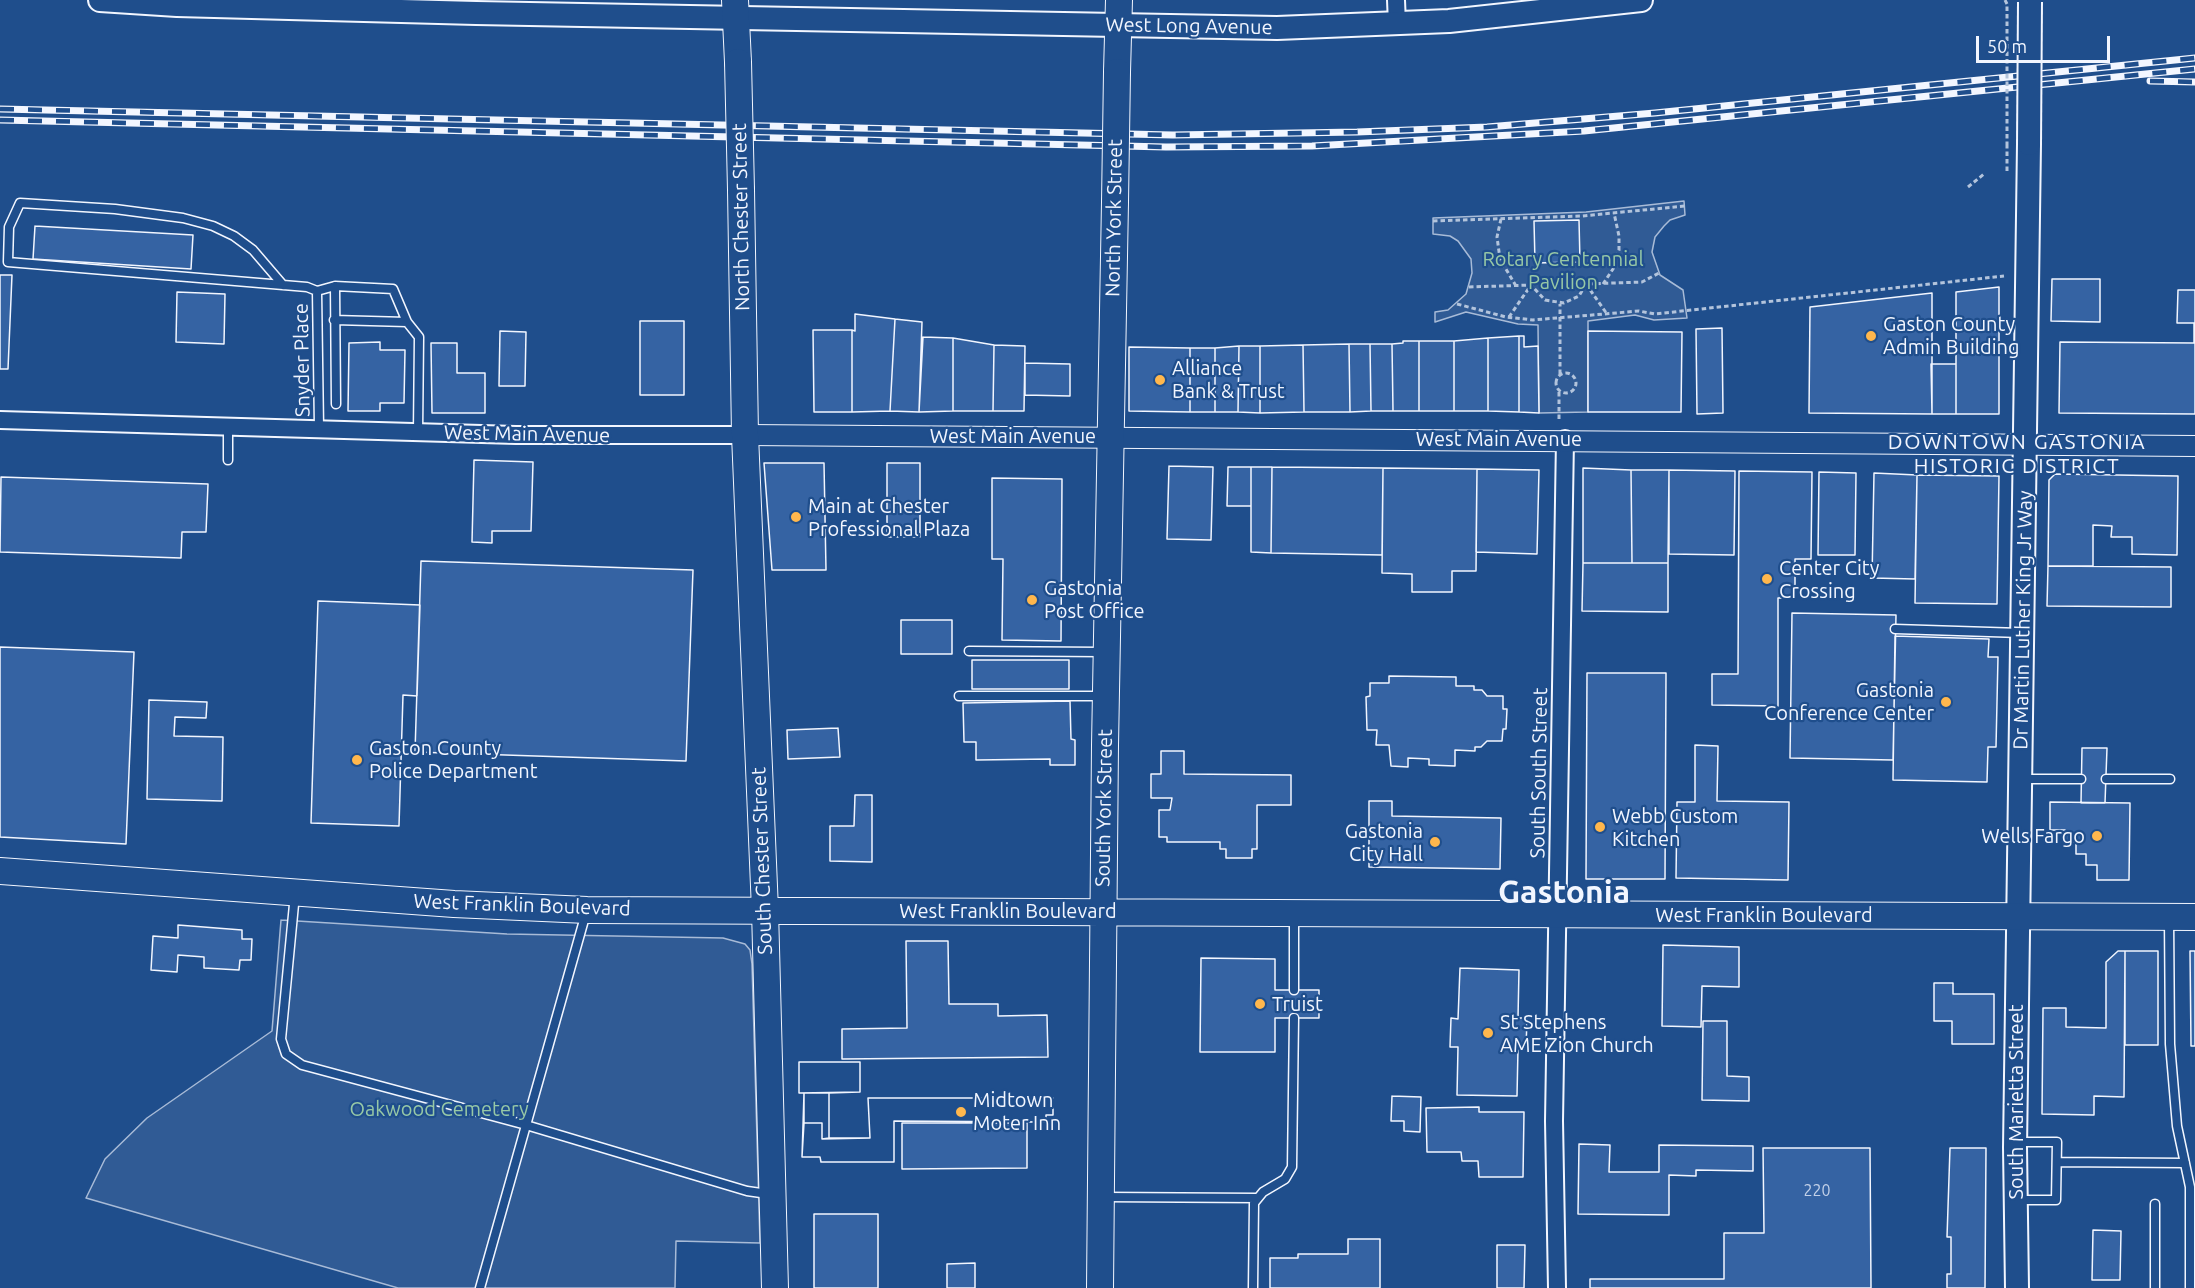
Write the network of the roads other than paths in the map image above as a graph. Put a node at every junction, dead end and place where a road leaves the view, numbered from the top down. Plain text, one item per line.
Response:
1 (100, 0) edge
2 (1396, 0) edge
3 (1641, 0) edge
4 (2030, 1) edge
5 (177, 2) edge
6 (476, 6) edge
7 (735, 8) edge
8 (1118, 12) edge
9 (1397, 24) junction
10 (283, 285) junction
11 (335, 286) junction
12 (317, 291) junction
13 (334, 320) junction
14 (407, 322) junction
15 (336, 404) dead end
16 (0, 420) edge
17 (228, 426) junction
18 (319, 428) junction
19 (418, 432) junction
20 (745, 435) junction
21 (1110, 437) junction
22 (1565, 439) junction
23 (2026, 444) junction
24 (2195, 446) edge
25 (228, 460) dead end
26 (1895, 629) dead end
27 (2021, 633) junction
28 (969, 651) dead end
29 (1107, 652) junction
30 (959, 696) dead end
31 (1106, 696) junction
32 (2020, 779) junction
33 (2081, 779) dead end
34 (2106, 779) dead end
35 (2170, 780) dead end
36 (0, 872) edge
37 (296, 893) junction
38 (587, 910) junction
39 (765, 910) junction
40 (1103, 911) junction
41 (1294, 912) junction
42 (1557, 914) junction
43 (2018, 916) junction
44 (2169, 916) junction
45 (2195, 916) edge
46 (1294, 990) dead end
47 (1294, 1018) dead end
48 (526, 1125) junction
49 (2015, 1142) junction
50 (2056, 1162) junction
51 (2185, 1163) junction
52 (772, 1194) junction
53 (1101, 1197) junction
54 (1257, 1198) junction
55 (2016, 1200) junction
56 (2155, 1204) dead end
57 (480, 1288) edge
58 (775, 1288) edge
59 (1100, 1288) edge
60 (1253, 1288) edge
61 (1557, 1288) edge
62 (2017, 1288) edge
63 (2155, 1288) edge
64 (2190, 1288) edge

1 - 5 main road, West Long Avenue
2 - 9 street
3 - 9 main road, West Long Avenue
4 - 23 main road, Dr Martin Luther King Jr Way, bridge
5 - 6 main road, West Long Avenue
6 - 7 main road, West Long Avenue
7 - 8 main road, West Long Avenue
7 - 20 main road, North Chester Street, bridge
8 - 9 main road, West Long Avenue
8 - 21 main road, North York Street, bridge
10 - 10 lane
10 - 12 lane
11 - 12 lane
11 - 13 lane
11 - 14 lane
12 - 18 lane, Snyder Place
13 - 14 lane
13 - 15 lane
14 - 19 lane
16 - 17 street, West Main Avenue
17 - 18 street, West Main Avenue
17 - 25 lane
18 - 19 street, West Main Avenue
19 - 20 street, West Main Avenue
20 - 21 street, West Main Avenue
20 - 39 main road, South Chester Street
21 - 22 street, West Main Avenue
21 - 29 main road, South York Street
22 - 23 street, West Main Avenue
22 - 42 street, South South Street
23 - 24 street, West Main Avenue
23 - 27 main road, Dr Martin Luther King Jr Way
26 - 27 lane
27 - 32 main road, Dr Martin Luther King Jr Way
28 - 29 lane
29 - 31 main road, South York Street
30 - 31 lane
31 - 40 main road, South York Street
32 - 33 lane
32 - 43 main road, Dr Martin Luther King Jr Way
34 - 35 lane
36 - 37 main road, West Franklin Boulevard
37 - 38 main road, West Franklin Boulevard
37 - 48 lane
38 - 39 main road, West Franklin Boulevard
38 - 48 lane
39 - 40 main road, West Franklin Boulevard
39 - 52 main road, South Chester Street
40 - 41 main road, West Franklin Boulevard
40 - 53 main road, South York Street
41 - 42 main road, West Franklin Boulevard
41 - 46 lane
42 - 43 main road, West Franklin Boulevard
42 - 61 street, South South Street
43 - 44 main road, West Franklin Boulevard
43 - 49 main road, South Marietta Street
44 - 45 main road, West Franklin Boulevard
44 - 51 lane
47 - 54 lane
48 - 52 lane
48 - 57 lane
49 - 50 lane
49 - 55 main road, South Marietta Street
50 - 51 lane
50 - 55 lane
51 - 64 lane
52 - 58 main road, South Chester Street
53 - 54 lane
53 - 59 main road, South York Street
54 - 60 lane
55 - 62 main road, South Marietta Street
56 - 63 lane

